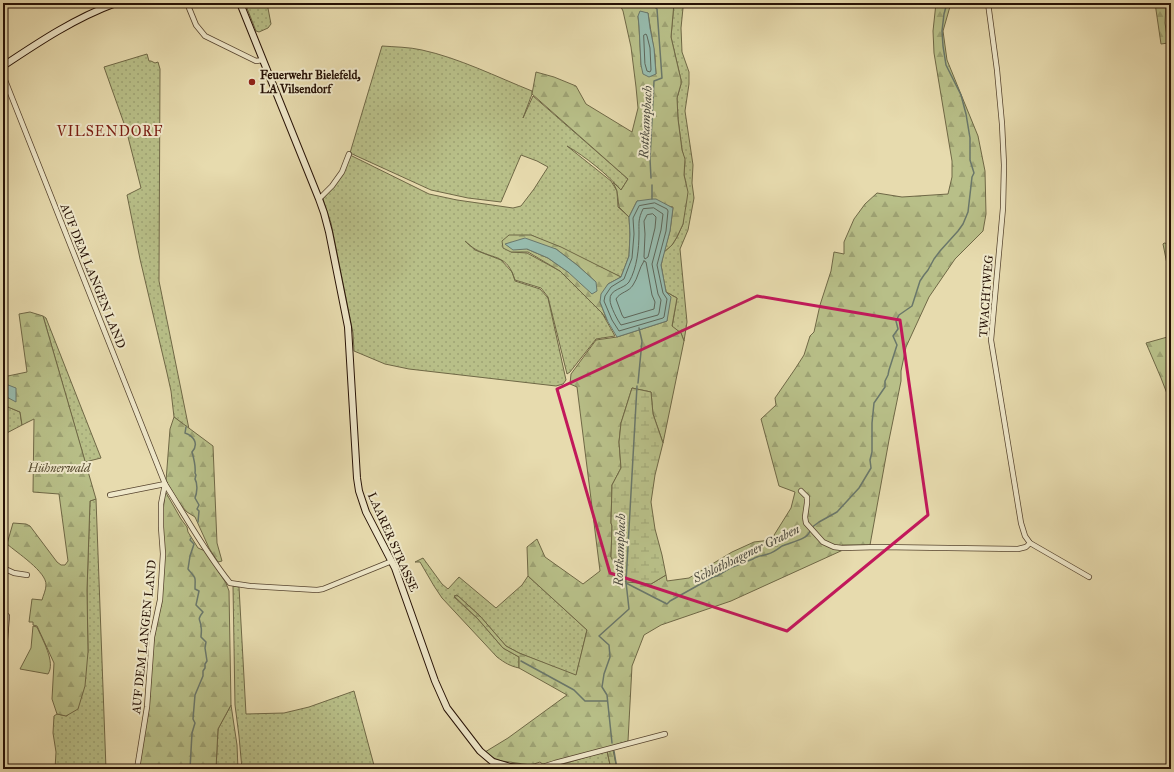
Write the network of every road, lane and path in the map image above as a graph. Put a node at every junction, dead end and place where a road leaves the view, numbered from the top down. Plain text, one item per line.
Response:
1 (116, 3) edge
2 (187, 3) edge
3 (240, 3) edge
4 (988, 3) edge
5 (263, 60) junction
6 (3, 66) edge
7 (3, 75) edge
8 (349, 154) dead end
9 (319, 199) junction
10 (165, 484) junction
11 (801, 491) dead end
12 (110, 495) dead end
13 (1030, 543) junction
14 (392, 561) junction
15 (3, 568) edge
16 (27, 575) dead end
17 (1089, 577) dead end
18 (3, 615) edge
19 (3, 645) edge
20 (665, 734) dead end
21 (137, 769) edge
22 (533, 769) edge
23 (536, 769) edge

1 - 6 street
2 - 5 street
3 - 5 street, LAARER STRASSE
4 - 13 street, TWACHTWEG
5 - 9 street, LAARER STRASSE
7 - 10 street, AUF DEM LANGEN LAND
8 - 9 street
9 - 14 street, LAARER STRASSE
10 - 12 street
10 - 14 street, AUF DEM LANGEN LAND
10 - 21 street, AUF DEM LANGEN LAND
11 - 13 street
13 - 17 street
14 - 22 street, LAARER STRASSE
15 - 16 street
18 - 19 street
20 - 23 street

